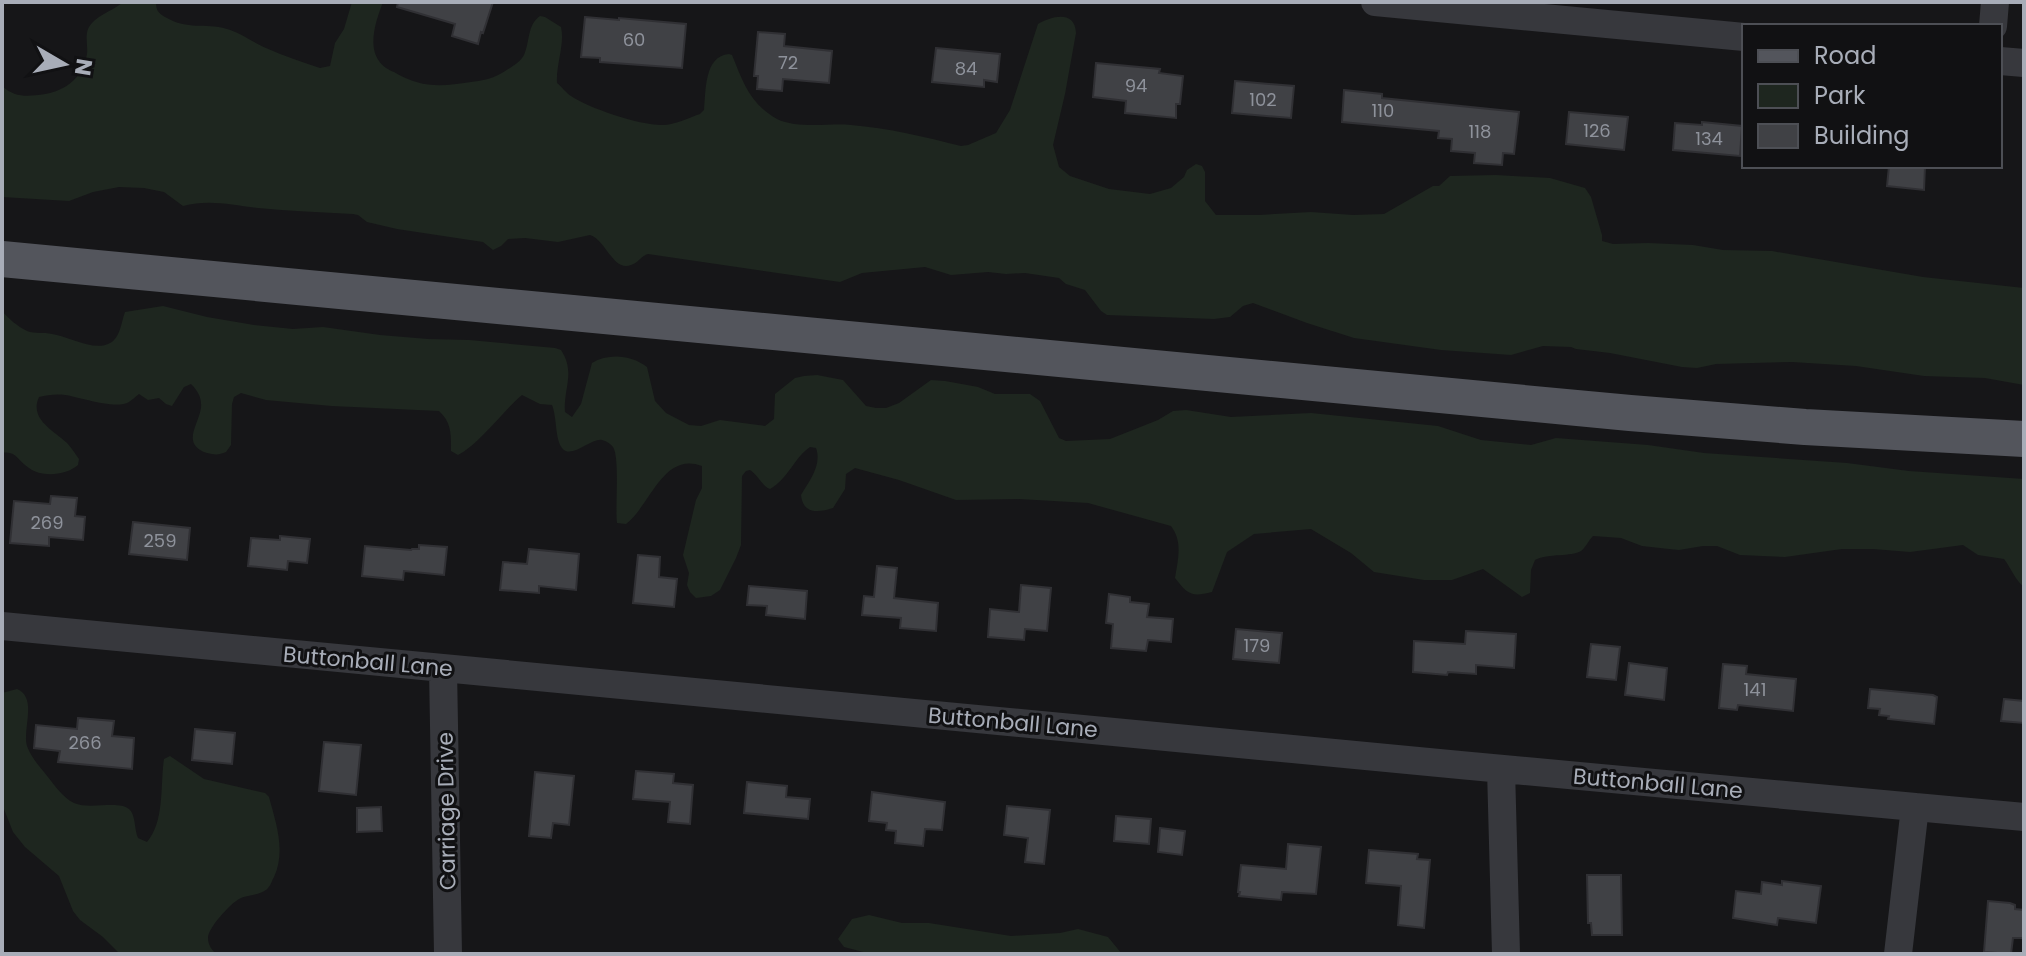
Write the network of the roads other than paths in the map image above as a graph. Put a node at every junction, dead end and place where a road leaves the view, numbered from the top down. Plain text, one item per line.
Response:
1 (1375, 2) edge
2 (1995, 2) edge
3 (1993, 24) edge
4 (1742, 37) edge
5 (2002, 61) edge
6 (2024, 63) edge
7 (2, 259) edge
8 (2024, 439) edge
9 (2, 626) edge
10 (443, 668) junction
11 (1501, 769) junction
12 (1915, 807) junction
13 (2024, 817) edge
14 (448, 954) edge
15 (1506, 954) edge
16 (1898, 954) edge

1 - 4 street
2 - 3 street
5 - 6 street
7 - 8 main road
9 - 10 street, Buttonball Lane
10 - 11 street, Buttonball Lane
10 - 14 street, Carriage Drive
11 - 12 street, Buttonball Lane
11 - 15 street
12 - 13 street, Buttonball Lane
12 - 16 street

